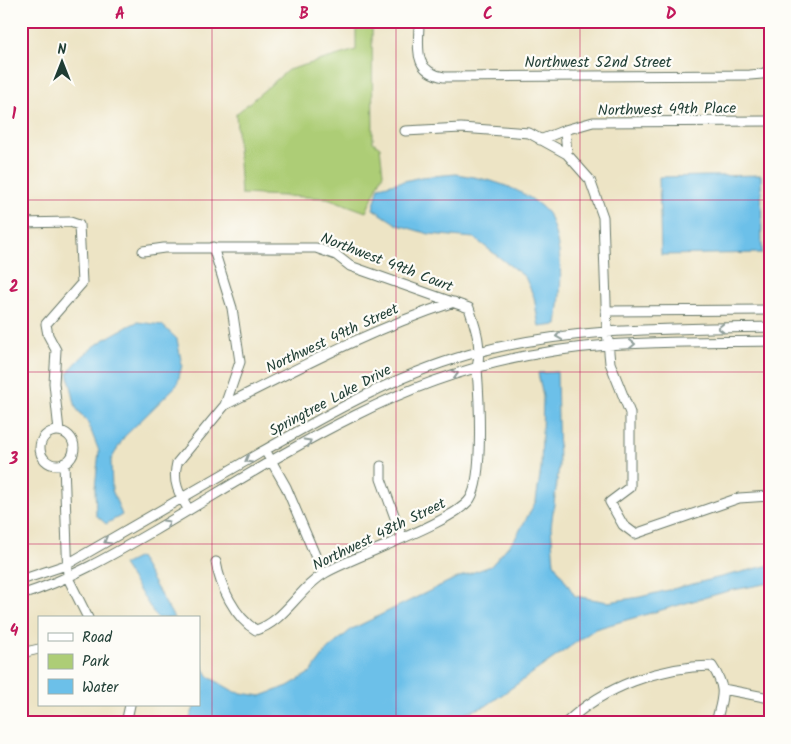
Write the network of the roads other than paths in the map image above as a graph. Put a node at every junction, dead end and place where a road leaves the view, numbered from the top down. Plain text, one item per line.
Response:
1 (419, 21) edge
2 (770, 70) edge
3 (770, 121) edge
4 (565, 130) junction
5 (405, 132) dead end
6 (540, 140) junction
7 (567, 154) junction
8 (21, 223) edge
9 (213, 247) junction
10 (143, 251) dead end
11 (454, 302) junction
12 (770, 310) edge
13 (606, 311) junction
14 (770, 327) edge
15 (607, 331) junction
16 (770, 341) edge
17 (608, 345) junction
18 (480, 351) junction
19 (477, 368) junction
20 (225, 405) junction
21 (59, 431) junction
22 (265, 450) junction
23 (272, 462) junction
24 (64, 463) junction
25 (381, 466) dead end
26 (770, 496) edge
27 (182, 498) junction
28 (470, 500) joint
29 (189, 510) junction
30 (402, 537) junction
31 (216, 562) dead end
32 (66, 565) junction
33 (323, 574) junction
34 (68, 578) junction
35 (21, 580) edge
36 (21, 595) edge
37 (87, 616) edge
38 (38, 649) edge
39 (21, 653) edge
40 (724, 689) junction
41 (770, 698) edge
42 (130, 706) edge
43 (126, 723) edge
44 (566, 723) edge
45 (716, 723) edge

1 - 2 street, Northwest 52nd Street
3 - 4 street, Northwest 49th Place
4 - 6 street, Northwest 49th Place
4 - 7 street
5 - 6 street
6 - 7 street
7 - 13 street
8 - 21 street
9 - 10 street, Northwest 49th Court
9 - 11 street, Northwest 49th Court
9 - 20 street
11 - 18 street, Northwest 49th Court
11 - 20 street, Northwest 49th Street
12 - 13 street
13 - 15 street
14 -> 15 street, Springtree Lake Drive
15 - 17 street
15 -> 18 street, Springtree Lake Drive
17 -> 16 street, Springtree Lake Drive
17 - 19 street, Springtree Lake Drive
17 - 26 street
18 - 19 street, Northwest 49th Court
18 - 22 street, Springtree Lake Drive
23 -> 19 street, Springtree Lake Drive
19 - 28 street, Northwest 49th Court
20 - 27 street
21 - 24 street
21 - 24 street
22 - 23 street
22 -> 27 street, Springtree Lake Drive
23 - 29 street, Springtree Lake Drive
23 - 33 street
24 - 32 street
25 - 30 street
27 - 29 street
27 -> 32 street, Springtree Lake Drive
28 - 30 street, Northwest 48th Street
34 -> 29 street, Springtree Lake Drive
30 - 33 street, Northwest 48th Street
31 - 33 street, Northwest 48th Street
32 - 34 street
32 - 35 street, Springtree Lake Drive
34 - 36 street, Springtree Lake Drive
34 - 37 street
38 - 39 street
40 - 41 street
40 - 44 street
40 - 45 street
42 - 43 street

